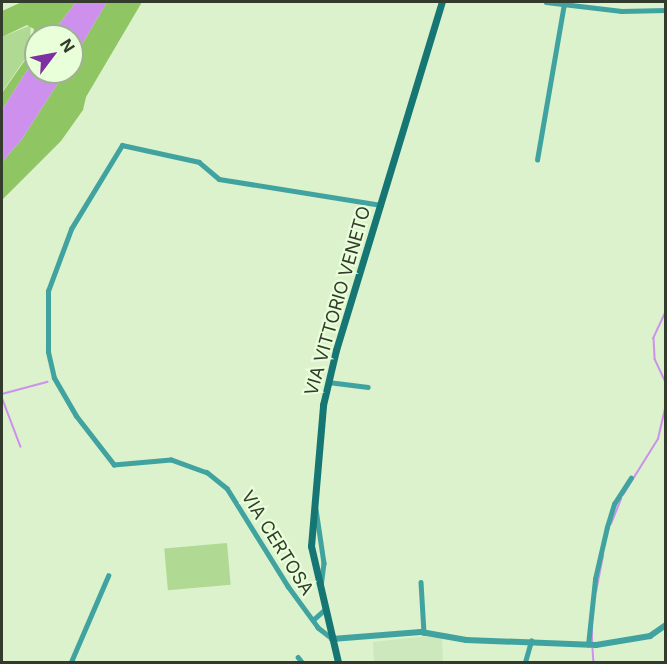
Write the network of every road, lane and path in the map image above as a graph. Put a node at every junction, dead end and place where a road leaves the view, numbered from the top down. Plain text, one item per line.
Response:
1 (442, 2) edge
2 (546, 2) edge
3 (564, 4) junction
4 (666, 10) edge
5 (537, 160) dead end
6 (381, 205) junction
7 (328, 382) junction
8 (368, 387) dead end
9 (631, 478) dead end
10 (313, 498) junction
11 (108, 576) dead end
12 (421, 582) dead end
13 (318, 588) junction
14 (324, 610) junction
15 (314, 622) junction
16 (327, 622) junction
17 (665, 627) edge
18 (424, 633) junction
19 (332, 639) junction
20 (531, 641) junction
21 (588, 645) junction
22 (298, 657) dead end
23 (71, 663) edge
24 (302, 663) edge
25 (338, 663) edge
26 (525, 663) edge

1 - 6 main road, VIA VITTORIO VENETO
2 - 3 street
3 - 4 street
3 - 5 street
6 - 7 main road, VIA VITTORIO VENETO
6 - 15 street, VIA CERTOSA
7 - 8 street
7 - 10 main road, VIA VITTORIO VENETO
9 - 21 street
10 - 13 main road, VIA VITTORIO VENETO
10 - 13 street
11 - 23 street
12 - 18 street
13 - 14 main road, VIA VITTORIO VENETO
14 - 15 street
14 - 16 main road, VIA VITTORIO VENETO
15 - 16 street, VIA CERTOSA
15 - 19 street, VIA CERTOSA
16 - 19 main road, VIA VITTORIO VENETO
17 - 21 street
18 - 19 street
18 - 20 street
19 - 25 main road, VIA VITTORIO VENETO
20 - 21 street
20 - 26 street
22 - 24 street

